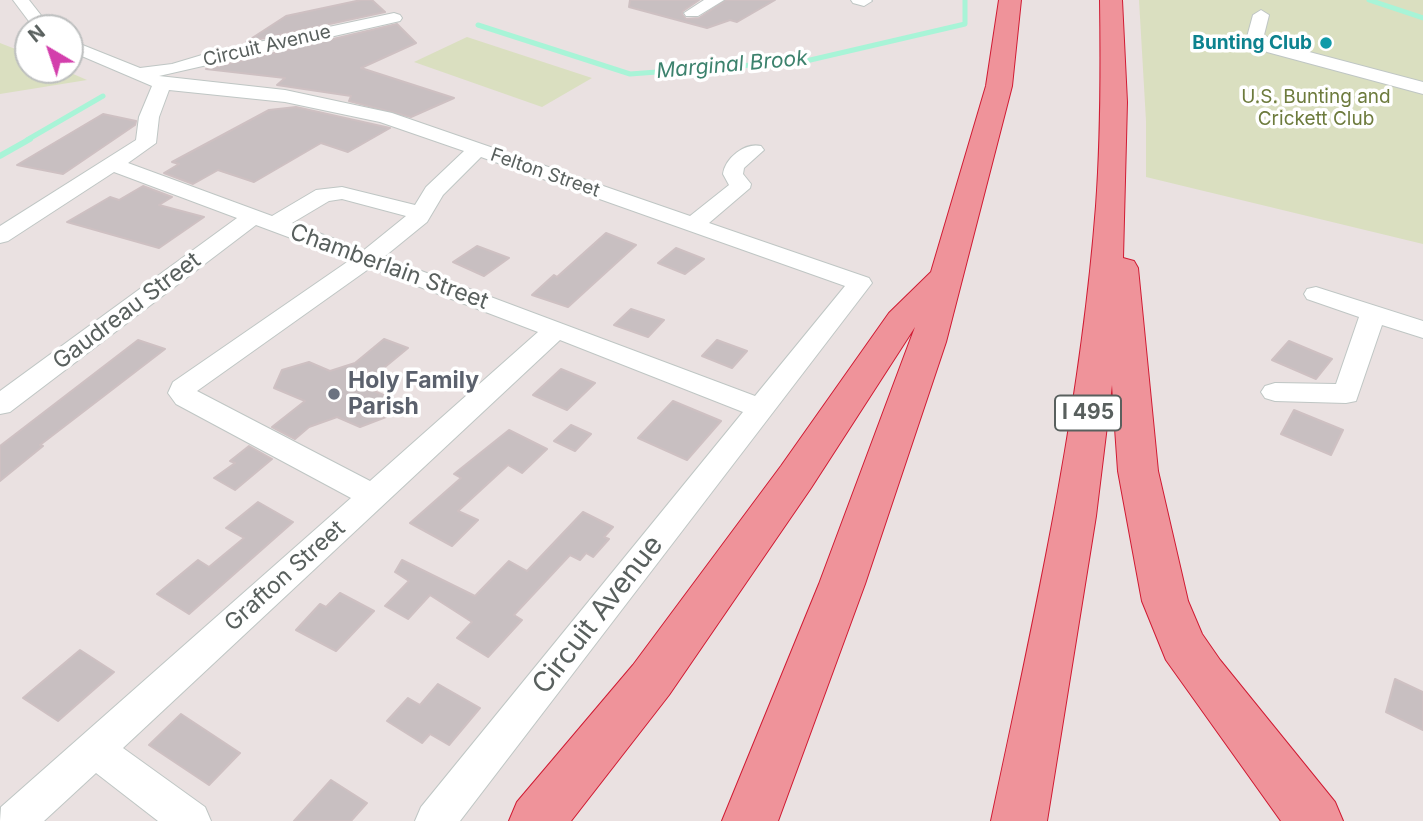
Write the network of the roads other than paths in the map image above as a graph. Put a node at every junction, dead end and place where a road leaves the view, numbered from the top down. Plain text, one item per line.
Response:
1 (21, 0) edge
2 (716, 0) edge
3 (1010, 0) edge
4 (1111, 0) edge
5 (692, 13) dead end
6 (32, 14) edge
7 (1261, 15) dead end
8 (394, 18) dead end
9 (84, 51) edge
10 (139, 73) junction
11 (162, 83) junction
12 (1423, 88) edge
13 (477, 150) junction
14 (754, 150) dead end
15 (1113, 162) junction
16 (113, 165) junction
17 (421, 213) junction
18 (264, 220) junction
19 (694, 224) junction
20 (0, 236) edge
21 (367, 259) junction
22 (943, 279) junction
23 (1316, 294) dead end
24 (1373, 313) junction
25 (556, 330) junction
26 (1423, 330) edge
27 (1275, 392) dead end
28 (0, 405) edge
29 (760, 408) junction
30 (373, 496) junction
31 (94, 749) junction
32 (15, 821) edge
33 (191, 821) edge
34 (435, 821) edge
35 (537, 821) edge
36 (750, 821) edge
37 (1019, 821) edge
38 (1315, 821) edge

1 - 6 street
2 - 5 street
3 - 22 highway
4 - 15 highway, I 495
7 - 12 street
8 - 10 street, Circuit Avenue
9 - 10 street, Felton Street
10 - 11 street, Felton Street
11 - 13 street, Felton Street
11 - 16 street
13 - 17 street
13 - 19 street, Felton Street
14 - 19 street
15 - 37 highway, I 495
15 - 38 highway
16 - 18 street, Chamberlain Street
16 - 20 street
17 - 18 street, Gaudreau Street
17 - 21 street
18 - 21 street, Chamberlain Street
18 - 28 street, Gaudreau Street
19 - 29 street, Felton Street
21 - 25 street, Chamberlain Street
21 - 30 street
22 - 35 highway
22 - 36 highway
23 - 24 street
24 - 26 street
24 - 27 street
25 - 29 street, Chamberlain Street
25 - 30 street, Grafton Street
29 - 34 street, Circuit Avenue
30 - 31 street, Grafton Street
31 - 32 street, Grafton Street
31 - 33 street

